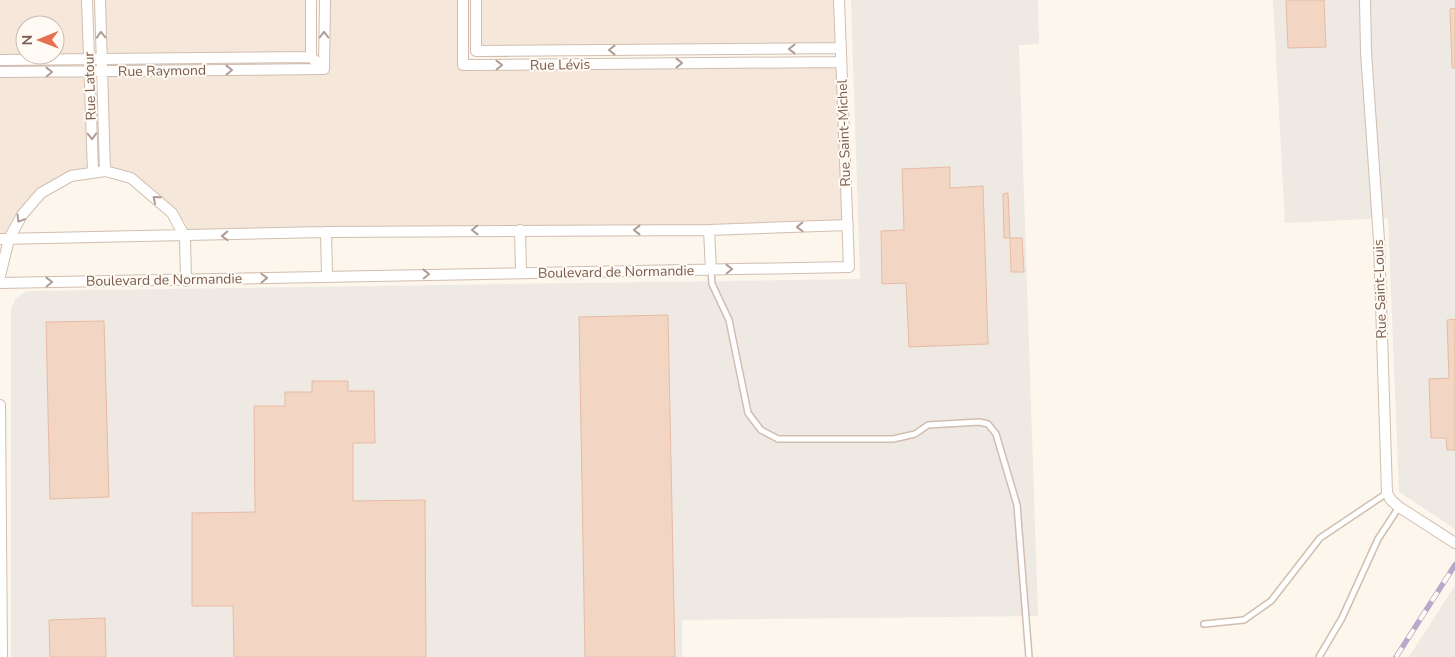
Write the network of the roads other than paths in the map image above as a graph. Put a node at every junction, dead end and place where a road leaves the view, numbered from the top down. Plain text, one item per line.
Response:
1 (87, 0) edge
2 (100, 0) edge
3 (311, 0) edge
4 (324, 0) edge
5 (463, 0) edge
6 (476, 0) edge
7 (839, 0) edge
8 (1365, 0) edge
9 (841, 48) junction
10 (657, 50) junction
11 (476, 51) junction
12 (311, 57) junction
13 (89, 59) junction
14 (102, 59) junction
15 (0, 60) edge
16 (842, 62) junction
17 (657, 64) junction
18 (464, 65) junction
19 (324, 69) junction
20 (102, 71) junction
21 (0, 72) edge
22 (90, 72) junction
23 (105, 171) junction
24 (93, 172) junction
25 (848, 225) junction
26 (520, 230) junction
27 (710, 230) junction
28 (326, 232) junction
29 (185, 237) junction
30 (4, 239) edge
31 (849, 267) joint
32 (711, 270) junction
33 (521, 273) junction
34 (0, 276) edge
35 (327, 276) junction
36 (186, 281) junction
37 (0, 283) edge
38 (0, 405) edge
39 (1387, 493) junction
40 (1399, 507) junction
41 (1455, 543) edge
42 (1204, 624) dead end
43 (2, 657) edge
44 (1029, 657) edge
45 (1319, 657) edge

1 - 13 street, Rue Latour
14 -> 2 street, Rue Latour
3 - 12 street
19 -> 4 street
5 - 18 street
6 - 11 street
7 - 9 street, Rue Saint-Michel
8 - 39 street, Rue Saint-Louis
9 -> 10 street, Rue Lévis
9 - 16 street, Rue Saint-Michel
10 -> 11 street, Rue Lévis
10 - 17 street
11 - 18 street
12 - 14 street, Rue Raymond
12 - 19 street
13 - 14 street, Rue Raymond
13 - 15 street, Rue Raymond
13 - 22 street, Rue Latour
14 - 20 street, Rue Latour
17 -> 16 street, Rue Lévis
16 - 25 street, Rue Saint-Michel
18 -> 17 street, Rue Lévis
20 -> 19 street, Rue Raymond
20 - 22 street, Rue Raymond
20 - 23 street, Rue Latour
21 -> 22 street, Rue Raymond
22 -> 24 street, Rue Latour
23 - 24 street
29 -> 23 street
24 -> 30 street
25 -> 27 street
25 - 31 street, Rue Saint-Michel
27 -> 26 street
26 -> 28 street
26 - 33 street, Boulevard de Normandie
27 - 32 street, Boulevard de Normandie
28 -> 29 street
28 - 35 street
29 - 30 street
29 - 36 street
30 - 34 street
32 -> 31 street, Boulevard de Normandie
32 - 33 street, Boulevard de Normandie
32 - 44 lane
35 -> 33 street, Boulevard de Normandie
36 -> 35 street, Boulevard de Normandie
37 -> 36 street, Boulevard de Normandie
38 - 43 street
39 - 40 street
39 - 42 lane
40 - 41 street
40 - 45 lane

